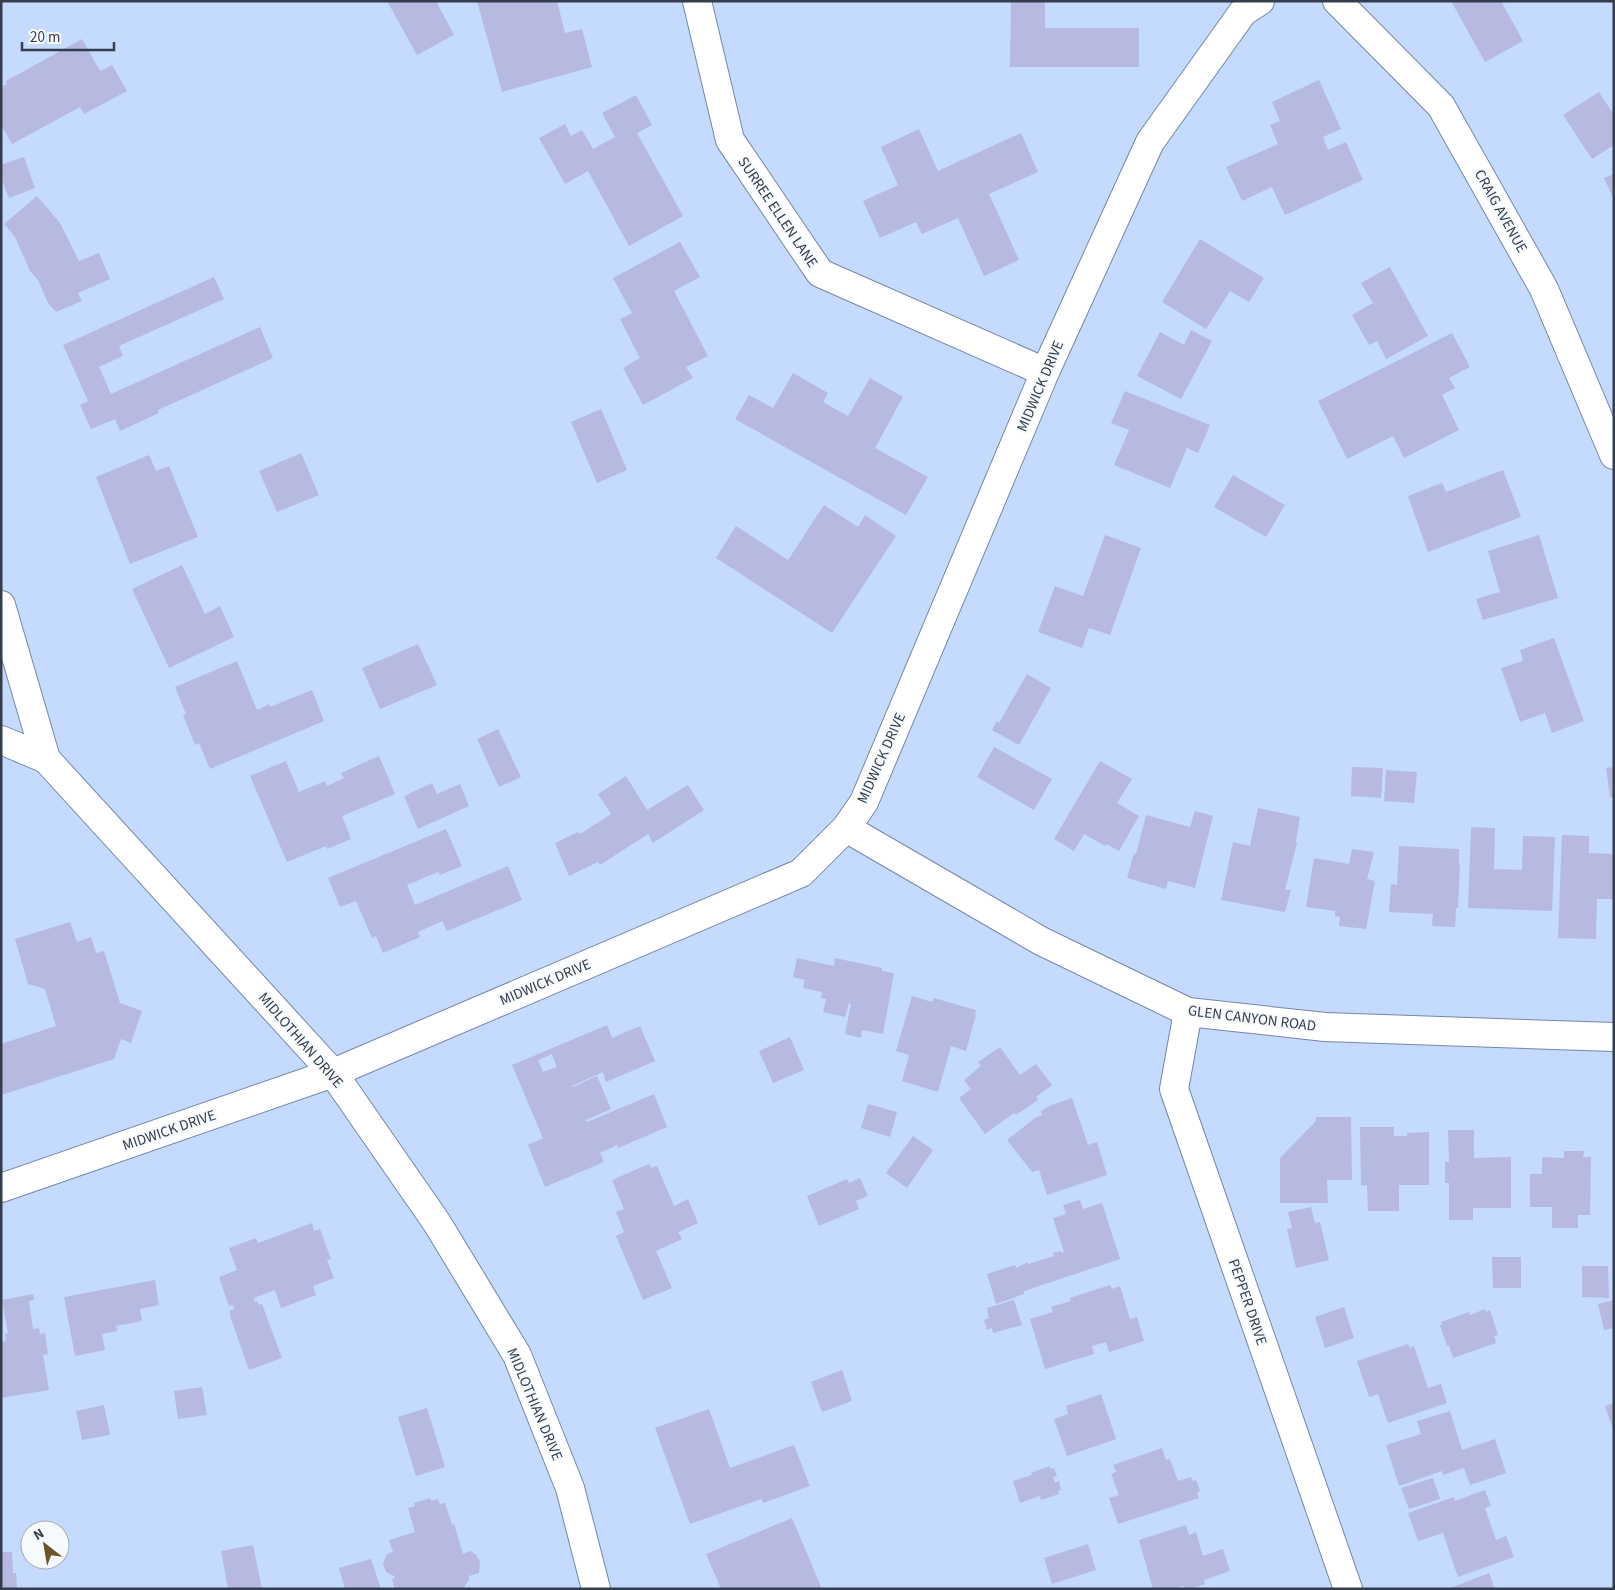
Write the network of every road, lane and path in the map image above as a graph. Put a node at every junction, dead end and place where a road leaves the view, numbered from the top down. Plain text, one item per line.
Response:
1 (697, 1) edge
2 (1337, 1) edge
3 (1242, 5) edge
4 (1045, 372) junction
5 (1614, 455) edge
6 (1, 605) edge
7 (1, 740) edge
8 (46, 759) junction
9 (846, 828) junction
10 (1188, 1012) junction
11 (1614, 1037) edge
12 (333, 1072) junction
13 (1, 1188) edge
14 (596, 1589) edge
15 (1348, 1589) edge

1 - 4 street, SURREE ELLEN LANE
2 - 5 street, CRAIG AVENUE
3 - 4 street, MIDWICK DRIVE
4 - 9 street, MIDWICK DRIVE
6 - 8 street, MIDLOTHIAN DRIVE
7 - 8 street
8 - 12 street, MIDLOTHIAN DRIVE
9 - 10 street, GLEN CANYON ROAD
9 - 12 street, MIDWICK DRIVE
10 - 11 street, GLEN CANYON ROAD
10 - 15 street, PEPPER DRIVE
12 - 13 street, MIDWICK DRIVE
12 - 14 street, MIDLOTHIAN DRIVE

